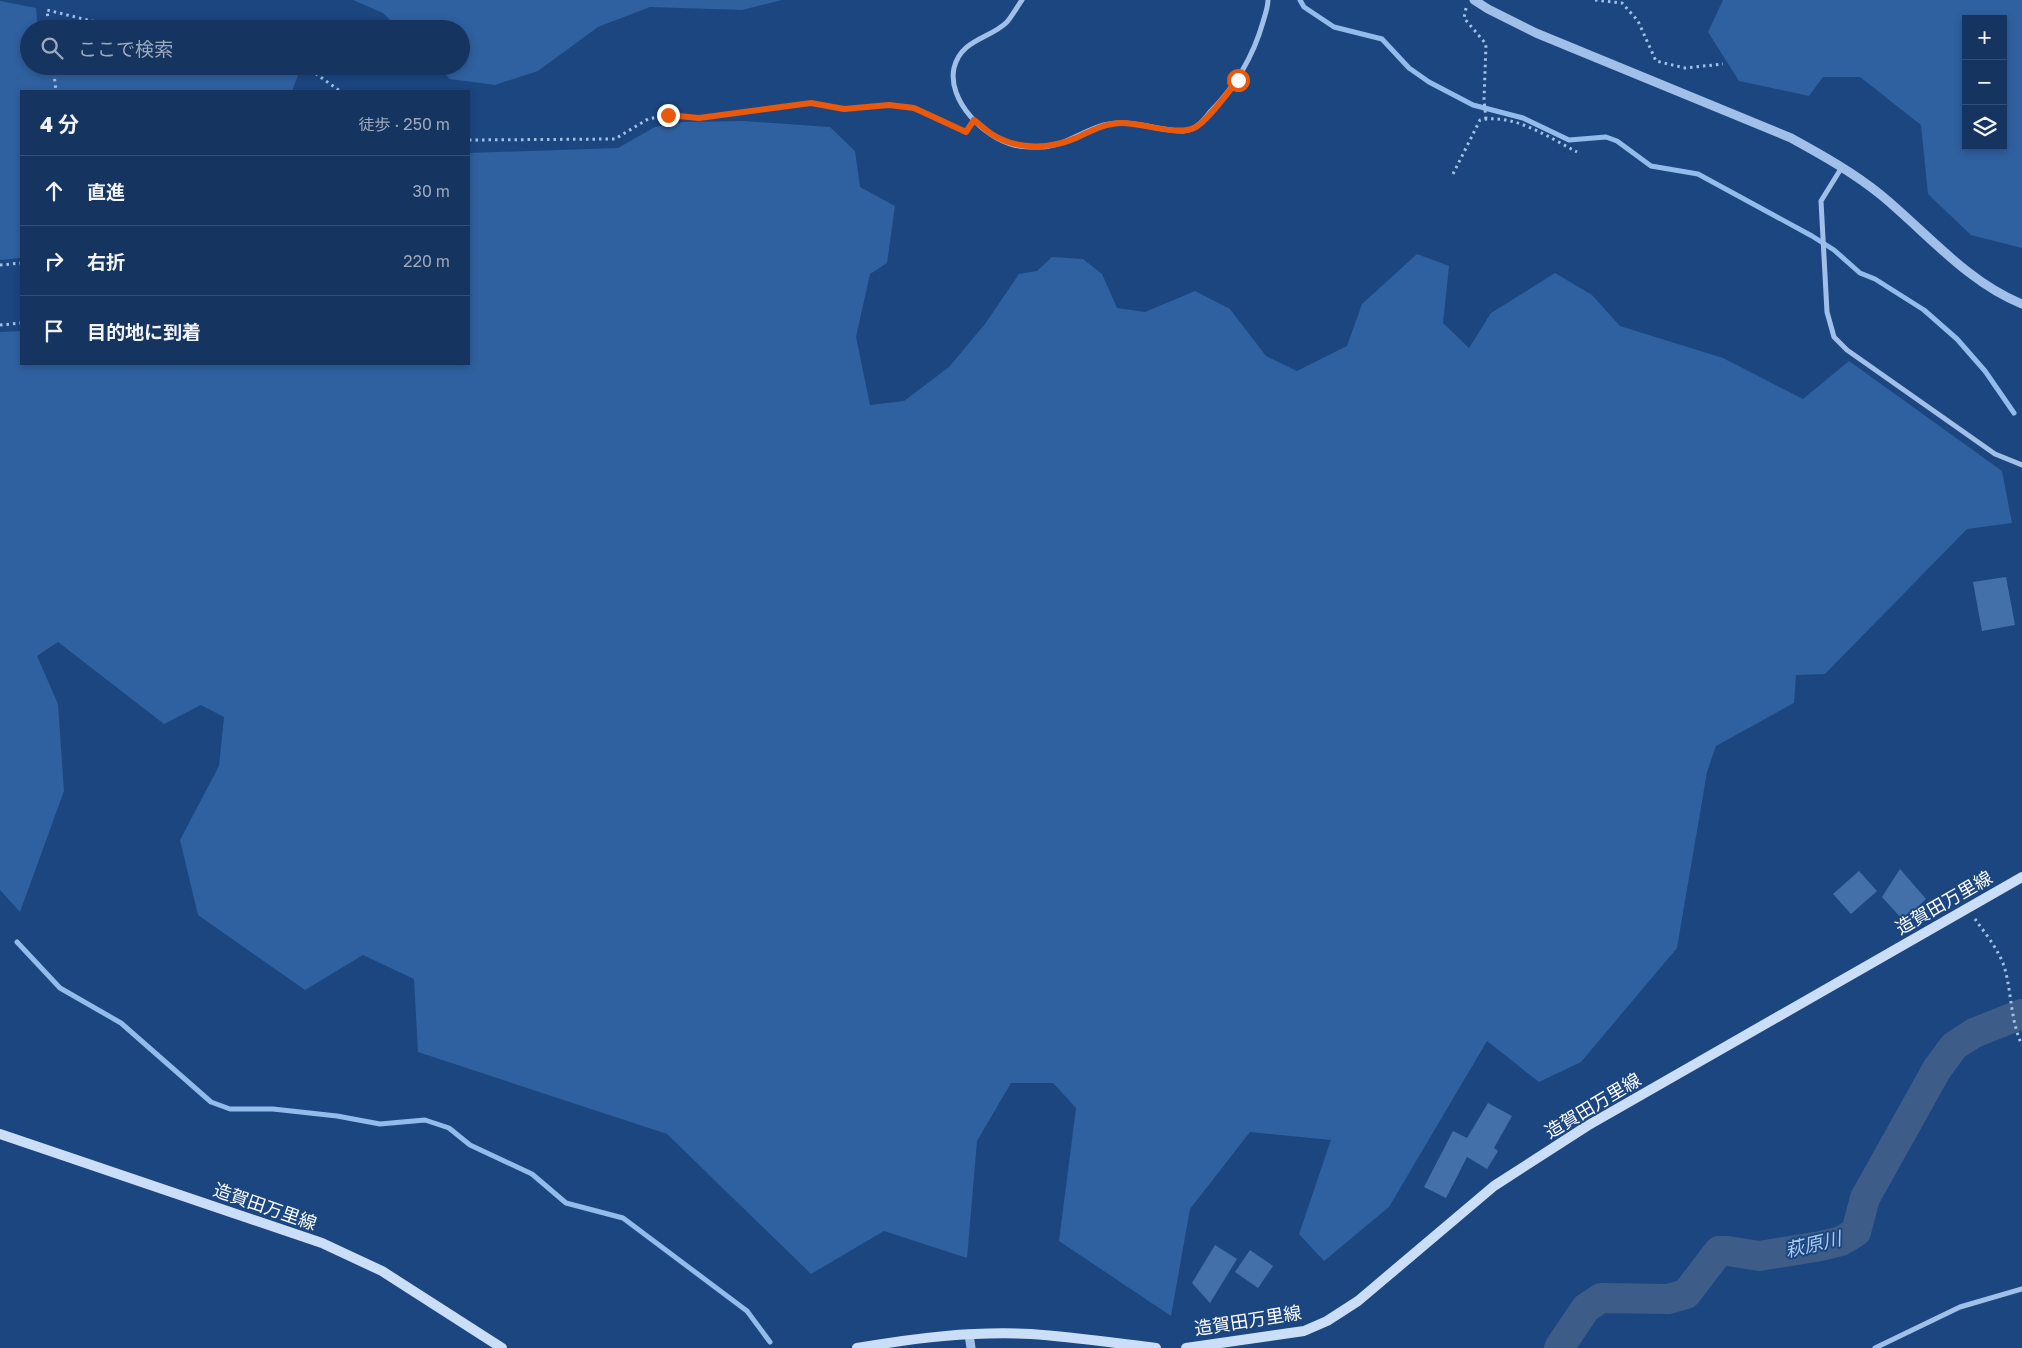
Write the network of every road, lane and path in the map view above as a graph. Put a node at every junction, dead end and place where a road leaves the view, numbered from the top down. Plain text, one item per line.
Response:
1 (1022, 0) edge
2 (1268, 0) edge
3 (1468, 0) edge
4 (1474, 0) edge
5 (1595, 0) edge
6 (48, 20) edge
7 (88, 20) edge
8 (1723, 64) dead end
9 (54, 75) edge
10 (317, 75) edge
11 (56, 90) edge
12 (338, 90) edge
13 (1486, 119) junction
14 (974, 120) junction
15 (470, 140) edge
16 (1577, 152) dead end
17 (1842, 167) junction
18 (1453, 174) dead end
19 (20, 264) edge
20 (0, 265) edge
21 (2022, 304) edge
22 (20, 323) edge
23 (0, 325) edge
24 (2022, 465) edge
25 (2022, 877) edge
26 (1969, 909) junction
27 (2022, 1045) edge
28 (0, 1134) edge
29 (2022, 1289) edge
30 (969, 1334) junction
31 (502, 1348) edge
32 (857, 1348) edge
33 (971, 1348) edge
34 (1156, 1348) edge
35 (1186, 1348) edge
36 (1876, 1348) edge

1 - 14 street
2 - 14 street
3 - 13 path
4 - 17 street
5 - 8 path
6 - 7 path
9 - 11 path
10 - 12 path
13 - 16 path
13 - 18 path
14 - 15 path
17 - 21 street
17 - 24 street
19 - 20 path
22 - 23 path
25 - 26 main road, 造賀田万里線
26 - 27 path
26 - 35 main road, 造賀田万里線
28 - 31 main road, 造賀田万里線
29 - 36 street
30 - 32 main road
30 - 33 street
30 - 34 main road

